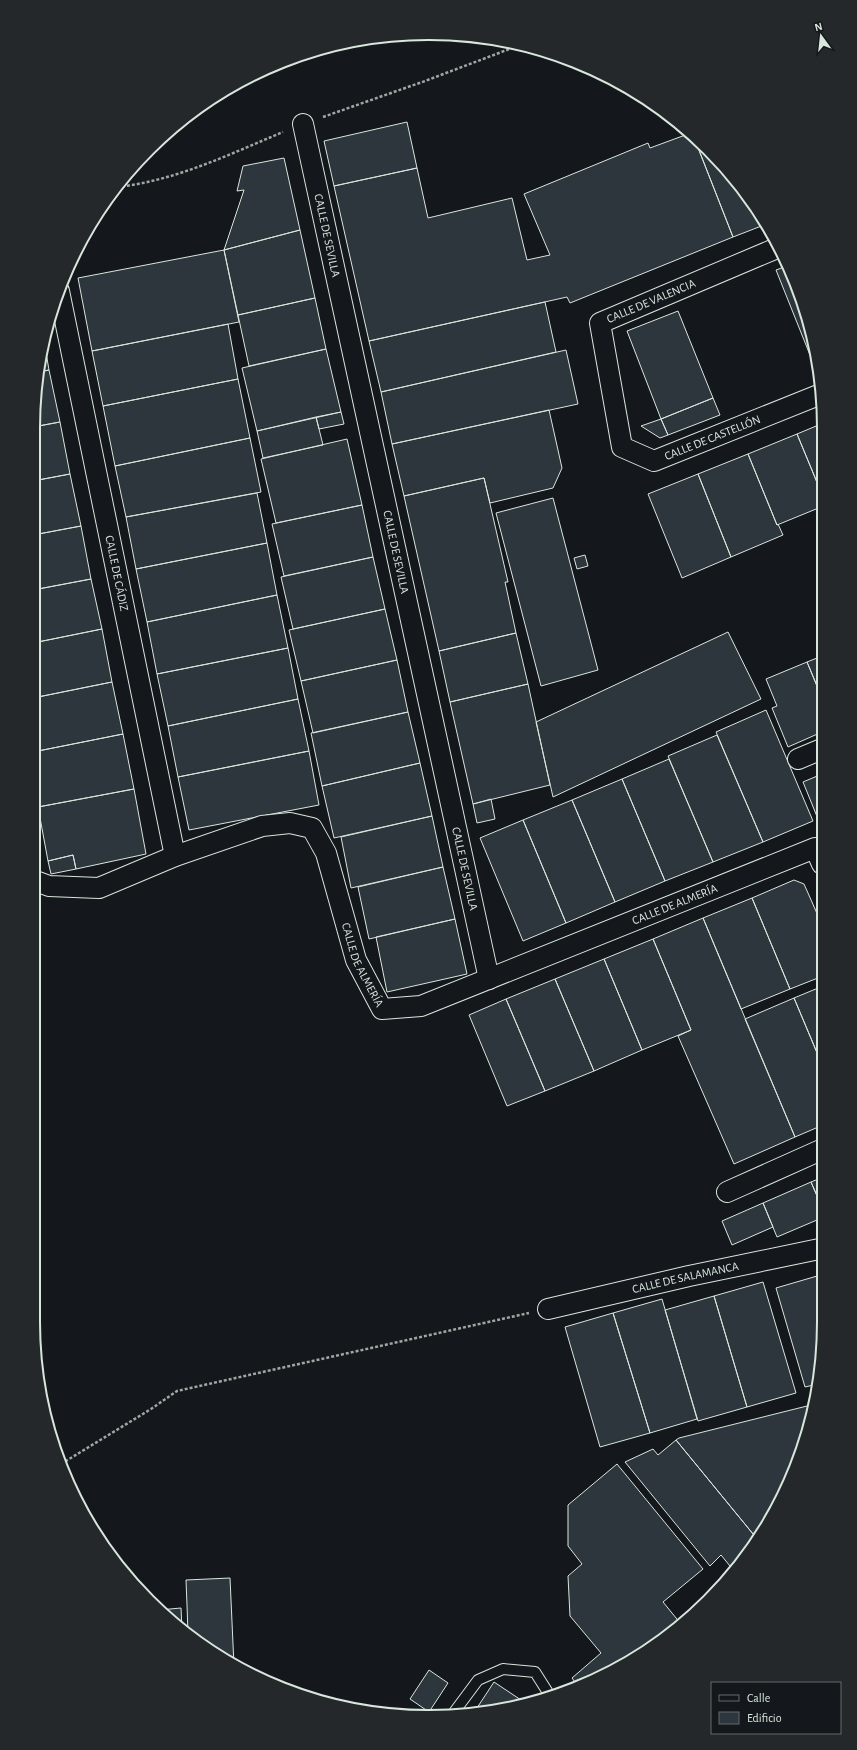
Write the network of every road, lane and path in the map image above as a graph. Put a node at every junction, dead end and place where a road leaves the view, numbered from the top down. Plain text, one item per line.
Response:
1 (303, 124) dead end
2 (773, 250) edge
3 (61, 303) edge
4 (815, 396) edge
5 (614, 404) joint
6 (817, 751) edge
7 (798, 759) dead end
8 (175, 856) junction
9 (817, 857) edge
10 (40, 883) edge
11 (490, 979) junction
12 (817, 1152) edge
13 (727, 1192) dead end
14 (817, 1249) edge
15 (548, 1309) joint
16 (66, 1461) edge
17 (547, 1691) edge
18 (456, 1709) edge

1 - 11 street, CALLE DE SEVILLA
2 - 5 street, CALLE DE VALENCIA
3 - 8 street, CALLE DE CÁDIZ
4 - 5 street, CALLE DE CASTELLÓN
6 - 7 street
8 - 10 street, CALLE DE ALMERÍA
8 - 11 street, CALLE DE ALMERÍA
9 - 11 street, CALLE DE ALMERÍA
12 - 13 street
14 - 15 street, CALLE DE SALAMANCA
15 - 16 path
17 - 18 lane

